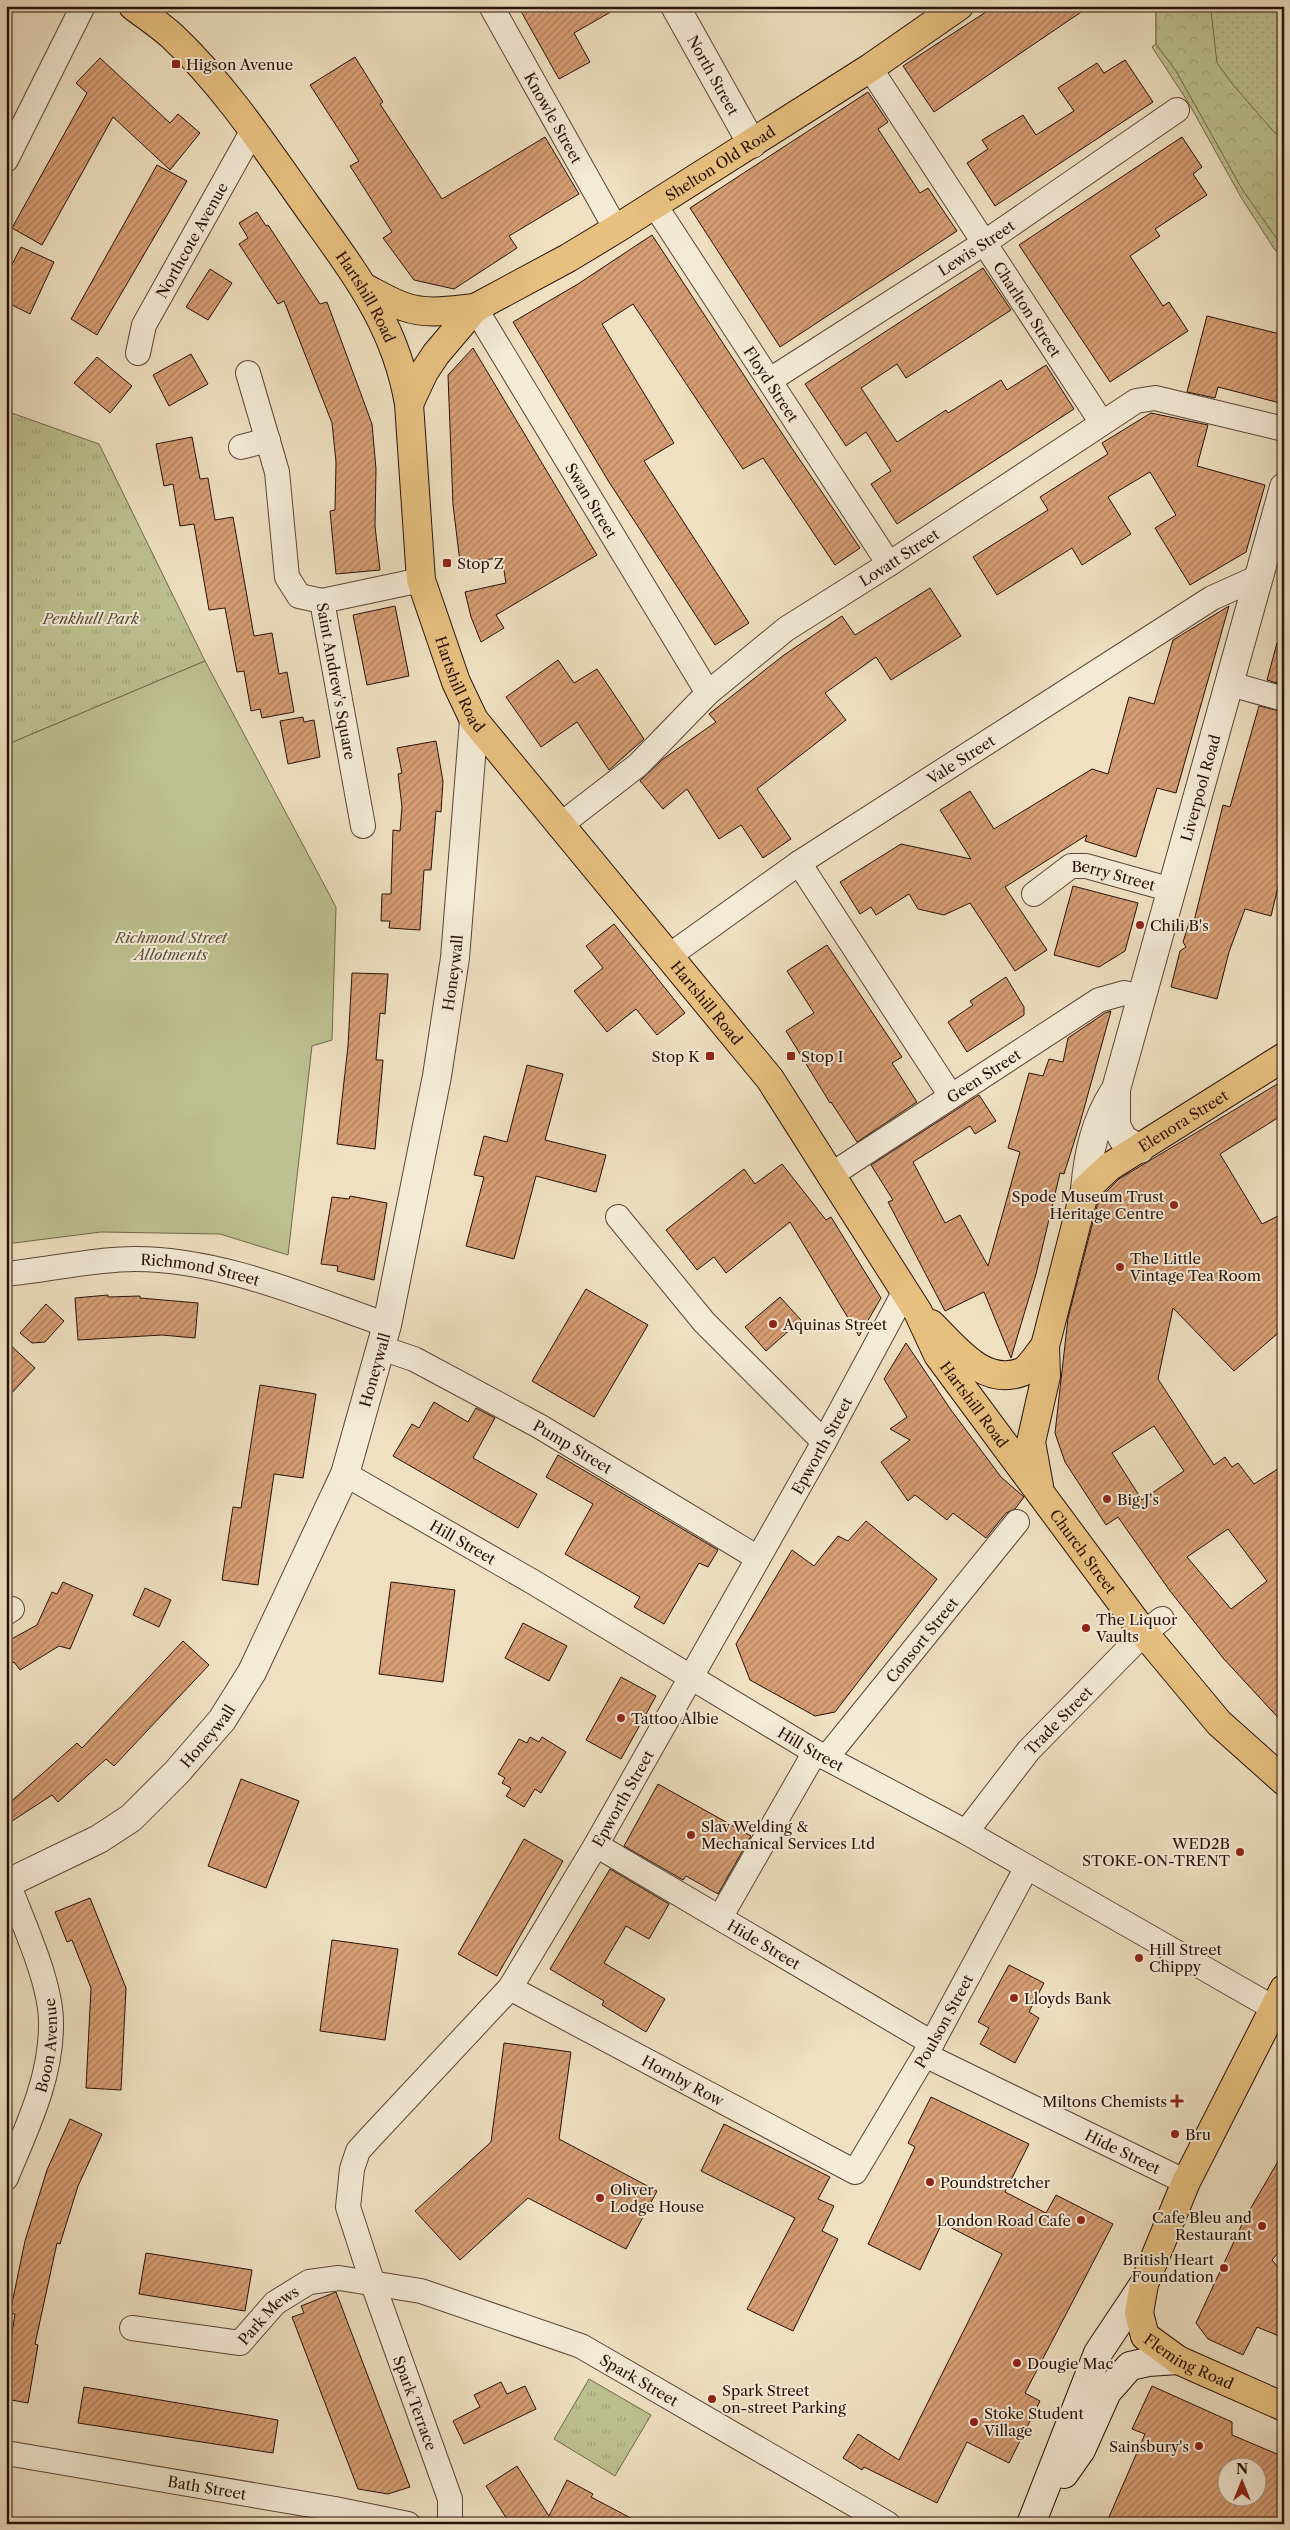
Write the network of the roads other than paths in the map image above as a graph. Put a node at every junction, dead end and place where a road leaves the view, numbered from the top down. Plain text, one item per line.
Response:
1 (83, 6) edge
2 (133, 6) edge
3 (491, 6) edge
4 (675, 6) edge
5 (959, 6) edge
6 (870, 68) junction
7 (1178, 110) dead end
8 (253, 130) junction
9 (752, 144) junction
10 (6, 160) edge
11 (654, 204) junction
12 (616, 229) junction
13 (984, 243) junction
14 (367, 290) junction
15 (475, 308) junction
16 (138, 353) dead end
17 (248, 373) dead end
18 (770, 380) junction
19 (409, 404) junction
20 (1102, 423) junction
21 (1284, 429) edge
22 (268, 440) junction
23 (241, 446) dead end
24 (1284, 488) edge
25 (1278, 531) edge
26 (890, 564) junction
27 (1261, 576) junction
28 (421, 580) junction
29 (322, 601) junction
30 (1230, 684) junction
31 (708, 693) junction
32 (1284, 699) edge
33 (474, 720) junction
34 (364, 826) dead end
35 (559, 826) junction
36 (799, 863) junction
37 (1172, 890) junction
38 (1034, 894) dead end
39 (669, 956) junction
40 (1142, 997) junction
41 (1284, 1057) edge
42 (1116, 1088) junction
43 (951, 1096) junction
44 (1140, 1149) junction
45 (831, 1174) junction
46 (1085, 1190) junction
47 (618, 1217) dead end
48 (11, 1279) edge
49 (911, 1301) junction
50 (384, 1336) junction
51 (1046, 1346) junction
52 (978, 1369) joint
53 (824, 1442) junction
54 (1031, 1442) joint
55 (345, 1474) junction
56 (1040, 1491) junction
57 (1017, 1522) dead end
58 (758, 1558) junction
59 (1153, 1626) junction
60 (691, 1677) junction
61 (821, 1755) junction
62 (1284, 1781) edge
63 (966, 1832) junction
64 (596, 1845) junction
65 (1027, 1866) junction
66 (7, 1884) edge
67 (720, 1916) junction
68 (510, 1988) junction
69 (1281, 2004) edge
70 (929, 2049) junction
71 (855, 2172) joint
72 (6, 2178) edge
73 (1186, 2182) junction
74 (372, 2284) junction
75 (1144, 2284) junction
76 (132, 2328) dead end
77 (1178, 2360) junction
78 (1284, 2407) edge
79 (6, 2452) edge
80 (333, 2516) edge
81 (1034, 2518) edge
82 (408, 2524) edge
83 (450, 2524) edge
84 (888, 2524) edge

1 - 10 street
2 - 8 main road, Hartshill Road
3 - 12 street, Knowle Street
4 - 9 street, North Street
5 - 6 main road, Shelton Old Road
6 - 9 main road, Shelton Old Road
6 - 13 street, Charlton Street
7 - 13 street, Lewis Street
8 - 14 main road, Hartshill Road
8 - 16 street, Northcote Avenue
9 - 11 main road, Shelton Old Road
11 - 12 main road, Shelton Old Road
11 - 18 street, Floyd Street
12 - 15 main road, Shelton Old Road
13 - 18 street, Lewis Street
13 - 20 street, Charlton Street
14 - 15 main road, Shelton Old Road
14 - 19 main road, Hartshill Road
15 - 19 main road, Shelton Old Road
15 - 31 street, Swan Street
17 - 22 street, Saint Andrew's Square
18 - 26 street, Floyd Street
19 - 28 main road, Hartshill Road
20 - 21 street, Lovatt Street
20 - 26 street, Lovatt Street
22 - 23 street
22 - 29 street, Saint Andrew's Square
24 - 25 street, Liverpool Road
25 - 27 street, Liverpool Road
26 - 31 street, Lovatt Street
27 - 30 street, Liverpool Road
27 - 36 street, Vale Street
28 - 29 street
28 - 33 main road, Hartshill Road
29 - 34 street, Saint Andrew's Square
30 - 32 street
30 - 37 street, Liverpool Road
31 - 35 street, Lovatt Street
33 - 35 main road, Hartshill Road
33 - 50 street, Honeywall
35 - 39 main road, Hartshill Road
36 - 39 street, Vale Street
36 - 43 street
37 - 38 street, Berry Street
37 - 40 street, Liverpool Road
39 - 45 main road, Hartshill Road
40 - 42 street, Liverpool Road
40 - 43 street, Geen Street
41 - 44 main road, Elenora Street
42 - 44 street, Liverpool Road
42 - 46 street, Liverpool Road
43 - 45 street, Geen Street
44 - 46 main road, Elenora Street
45 - 49 main road, Hartshill Road
46 - 51 main road, Liverpool Road
47 - 53 street
48 - 50 street, Richmond Street
49 - 52 main road, Hartshill Road
49 - 53 street, Epworth Street
49 - 56 main road, Hartshill Road
50 - 55 street, Honeywall
50 - 58 street, Pump Street
51 - 52 main road, Liverpool Road
51 - 54 main road, Liverpool Road
53 - 58 street, Epworth Street
54 - 56 main road, Church Street
55 - 60 street, Hill Street
55 - 66 street, Honeywall
56 - 59 main road, Church Street
57 - 61 street, Consort Street
58 - 60 street, Epworth Street
59 - 62 main road, Church Street
59 - 63 street, Trade Street
60 - 61 street, Hill Street
60 - 64 street, Epworth Street
61 - 63 street, Hill Street
61 - 67 street, Consort Street
63 - 65 street, Hill Street
64 - 67 street, Hide Street
64 - 68 street, Epworth Street
65 - 69 street, Hill Street
65 - 70 street, Poulson Street
66 - 72 street, Boon Avenue
67 - 70 street, Hide Street
68 - 71 street, Hornby Row
68 - 74 street, Epworth Street
69 - 73 main road
70 - 71 street, Poulson Street
70 - 73 street, Hide Street
73 - 75 main road
74 - 76 street, Park Mews
74 - 83 street, Spark Terrace
74 - 84 street, Spark Street
75 - 77 main road, Fleming Road
75 - 81 street
77 - 78 main road, Fleming Road
77 - 81 street
79 - 80 street, Bath Street
80 - 82 street, Bath Street

